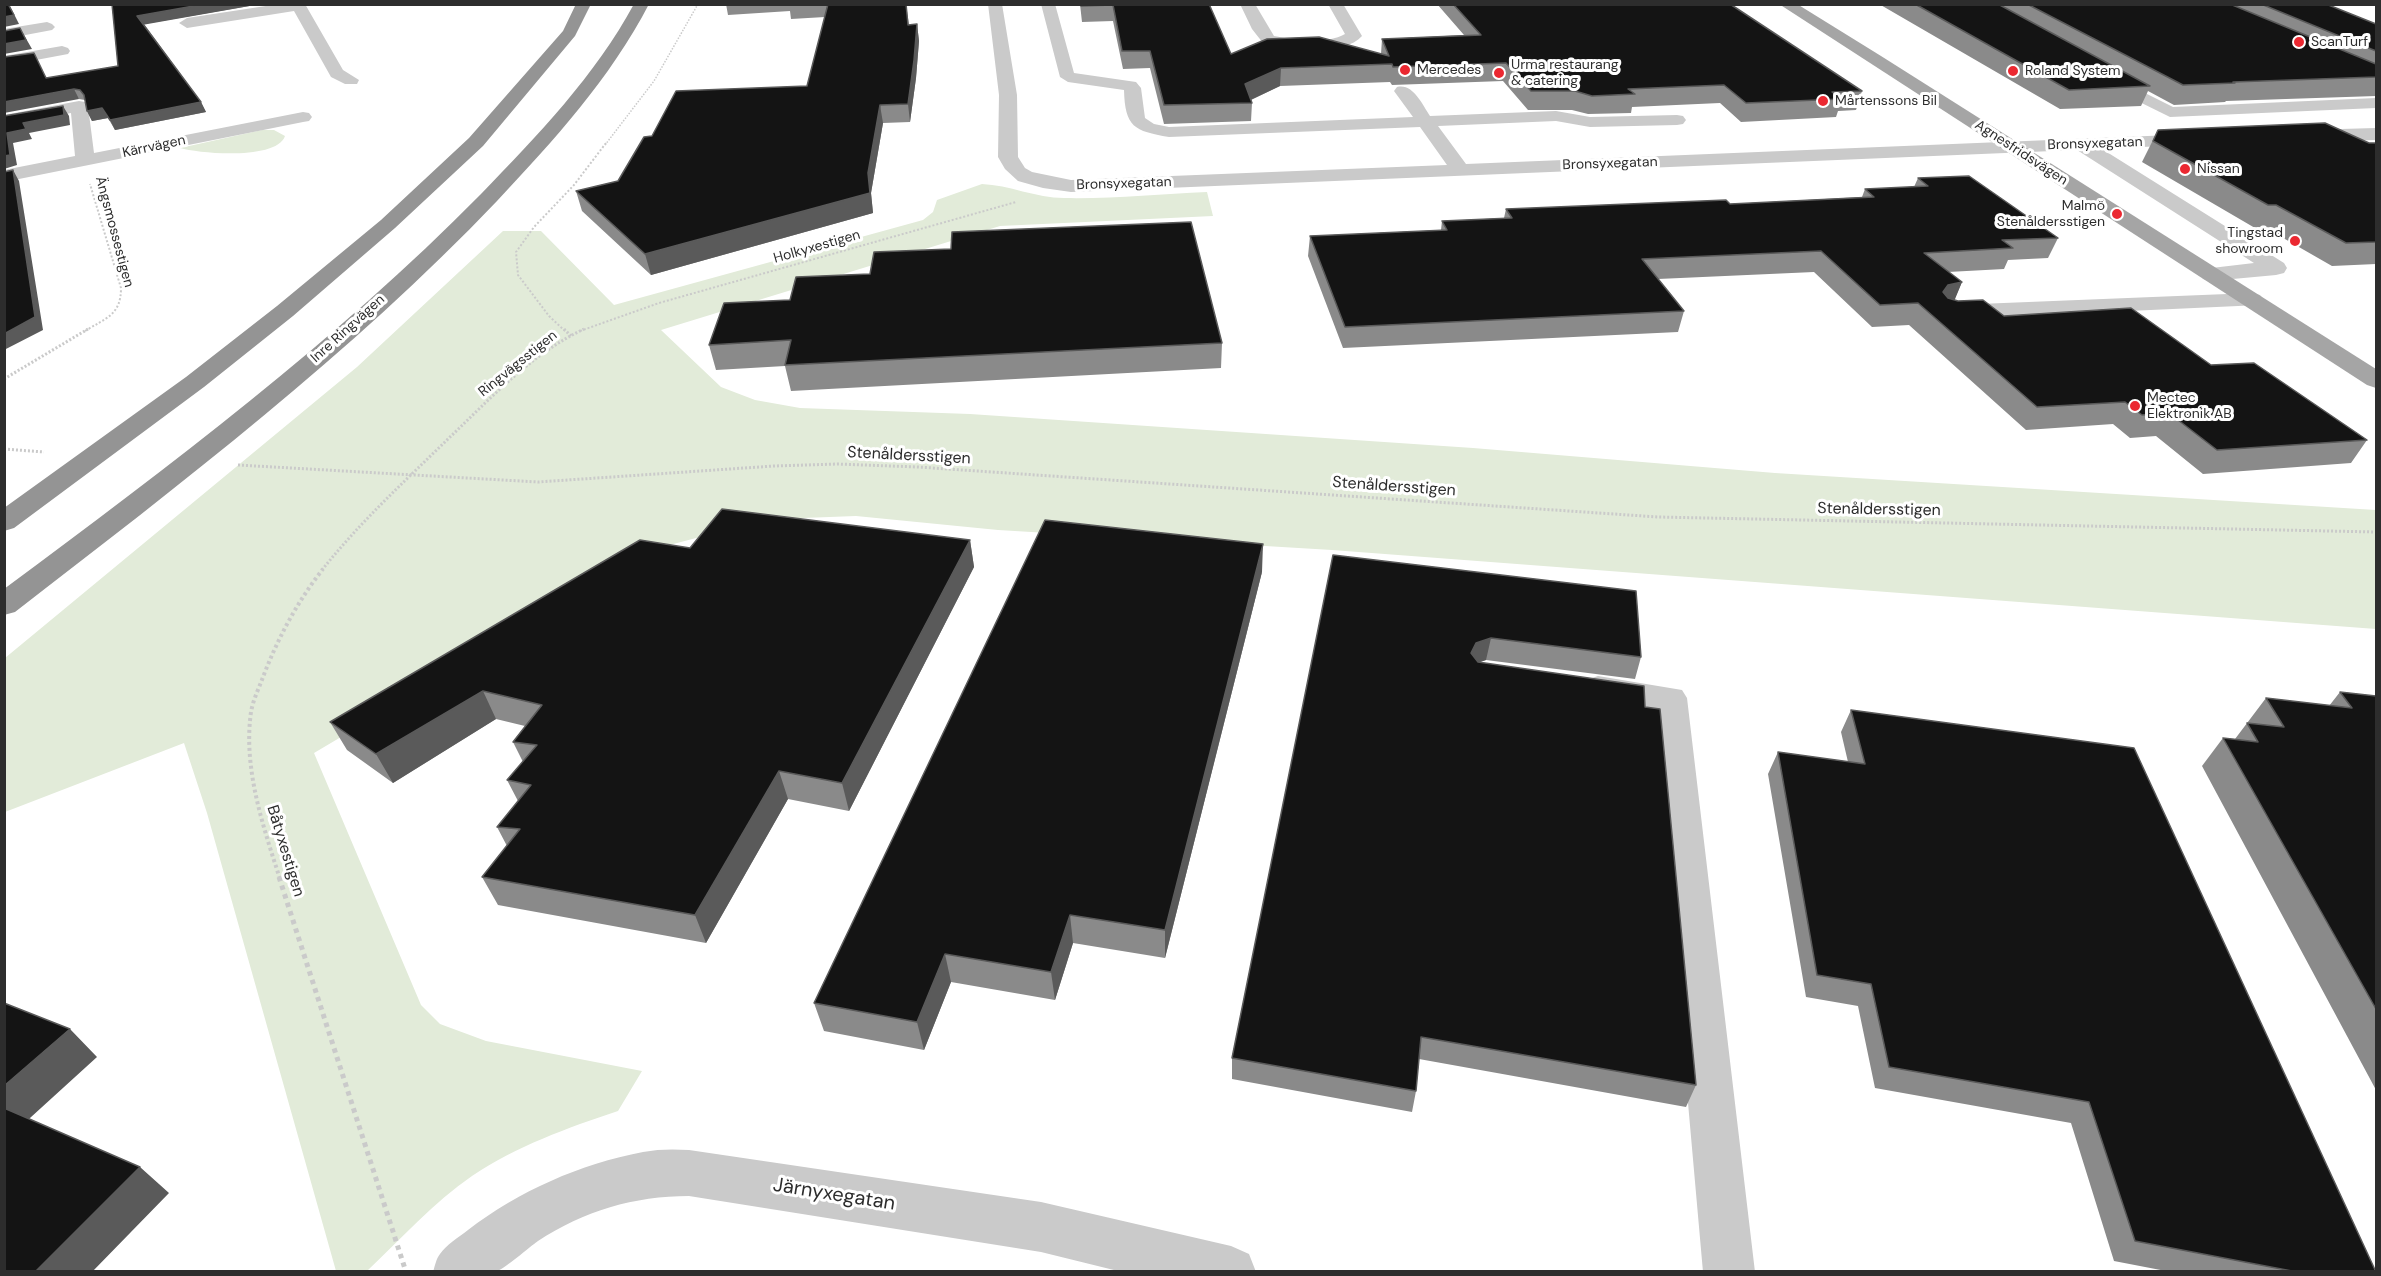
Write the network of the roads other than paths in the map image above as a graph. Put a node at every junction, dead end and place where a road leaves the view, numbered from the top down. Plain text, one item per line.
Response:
1 (584, 4) edge
2 (642, 4) edge
3 (995, 4) edge
4 (1048, 4) edge
5 (1247, 4) edge
6 (1335, 4) edge
7 (1786, 4) edge
8 (298, 5) edge
9 (187, 23) edge
10 (47, 27) dead end
11 (4, 34) edge
12 (62, 51) dead end
13 (4, 61) edge
14 (2086, 67) edge
15 (351, 80) dead end
16 (1403, 91) edge
17 (2376, 103) edge
18 (303, 117) dead end
19 (4, 120) edge
20 (1677, 120) edge
21 (1426, 122) junction
22 (2376, 134) edge
23 (2282, 137) edge
24 (2210, 140) edge
25 (2080, 144) junction
26 (2012, 147) junction
27 (87, 170) junction
28 (1461, 170) junction
29 (4, 176) edge
30 (2211, 274) junction
31 (2252, 300) junction
32 (1949, 313) edge
33 (2376, 380) edge
34 (4, 522) edge
35 (4, 605) edge
36 (1567, 684) edge
37 (458, 1272) edge
38 (1232, 1272) edge
39 (1729, 1272) edge

1 - 34 highway
2 - 35 highway, Inre Ringvägen
3 - 28 street, Bronsyxegatan
4 - 21 street
5 - 6 street
7 - 26 main road, Agnesfridsvägen
8 - 9 street
8 - 15 street
10 - 11 street
12 - 13 street
14 - 17 street
16 - 21 street
18 - 27 street, Kärrvägen
19 - 27 street
20 - 21 street
21 - 28 street
22 - 23 street
24 - 25 street, Bronsyxegatan
25 - 26 street, Bronsyxegatan
25 - 30 street
26 - 28 street, Bronsyxegatan
26 - 30 main road, Agnesfridsvägen
27 - 29 street, Kärrvägen
30 - 31 main road, Agnesfridsvägen
31 - 32 street
31 - 33 main road, Agnesfridsvägen
36 - 39 street
37 - 38 street, Järnyxegatan

